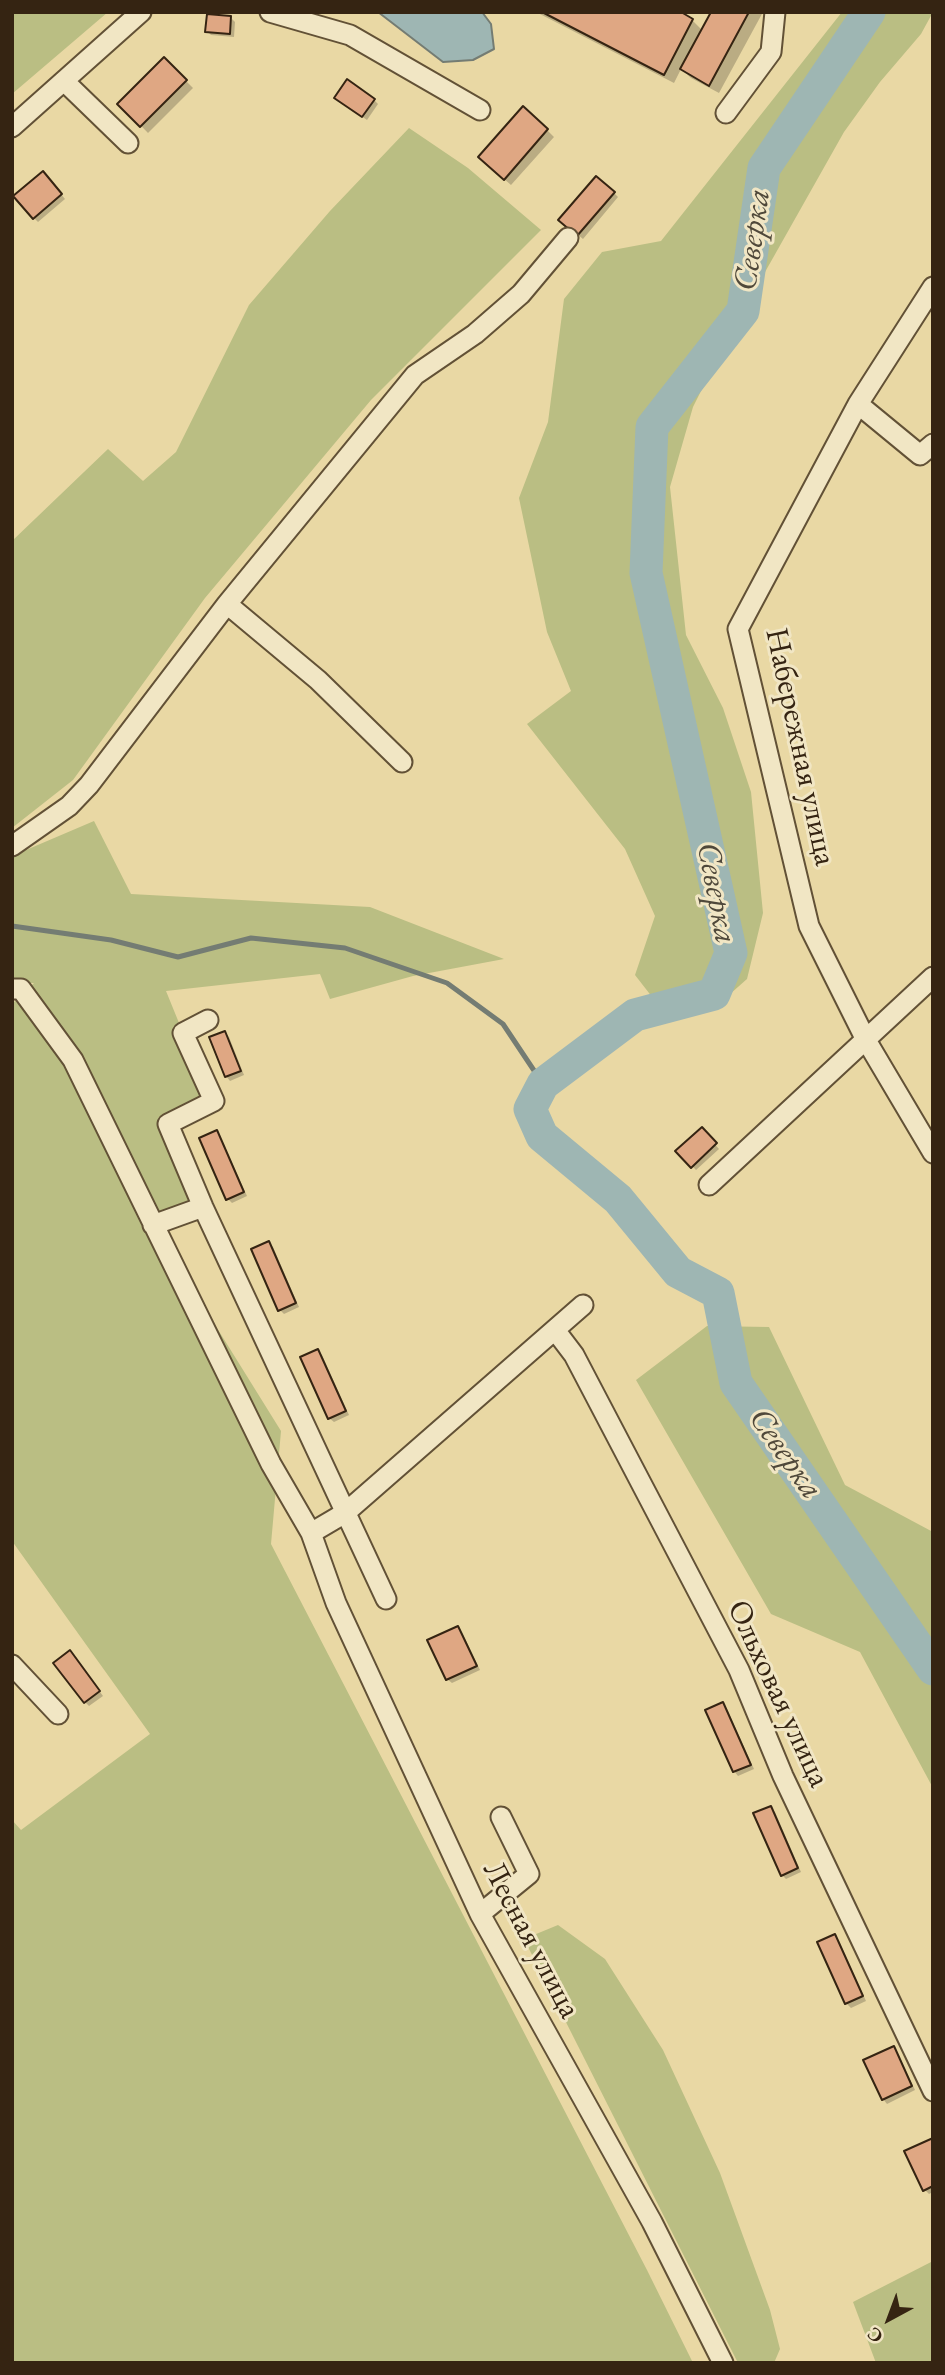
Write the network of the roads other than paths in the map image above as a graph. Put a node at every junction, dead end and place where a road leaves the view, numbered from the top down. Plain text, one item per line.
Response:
1 (141, 12) edge
2 (270, 12) edge
3 (775, 12) edge
4 (64, 81) junction
5 (480, 110) dead end
6 (726, 113) dead end
7 (12, 127) edge
8 (128, 143) dead end
9 (568, 238) dead end
10 (933, 288) edge
11 (858, 404) junction
12 (933, 444) edge
13 (226, 604) junction
14 (402, 762) dead end
15 (12, 846) edge
16 (933, 977) edge
17 (12, 989) edge
18 (208, 1020) dead end
19 (866, 1040) junction
20 (933, 1153) edge
21 (709, 1185) dead end
22 (203, 1208) junction
23 (153, 1224) junction
24 (583, 1306) dead end
25 (555, 1330) junction
26 (345, 1513) junction
27 (311, 1533) junction
28 (386, 1599) dead end
29 (12, 1665) edge
30 (58, 1714) dead end
31 (501, 1817) dead end
32 (481, 1914) junction
33 (933, 2091) edge
34 (723, 2363) edge

1 - 4 street
2 - 5 street
3 - 6 street
4 - 7 street
4 - 8 street
9 - 13 street
10 - 11 street, Набережная улица
11 - 12 street
11 - 19 street, Набережная улица
13 - 14 street
13 - 15 street
16 - 19 street
17 - 23 street, Лесная улица
18 - 22 street
19 - 20 street, Набережная улица
19 - 21 street
22 - 23 street
22 - 26 street
23 - 27 street, Лесная улица
24 - 25 street
25 - 26 street
25 - 33 street, Ольховая улица
26 - 27 street
26 - 28 street
27 - 32 street, Лесная улица
29 - 30 street
31 - 32 street
32 - 34 street, Лесная улица

